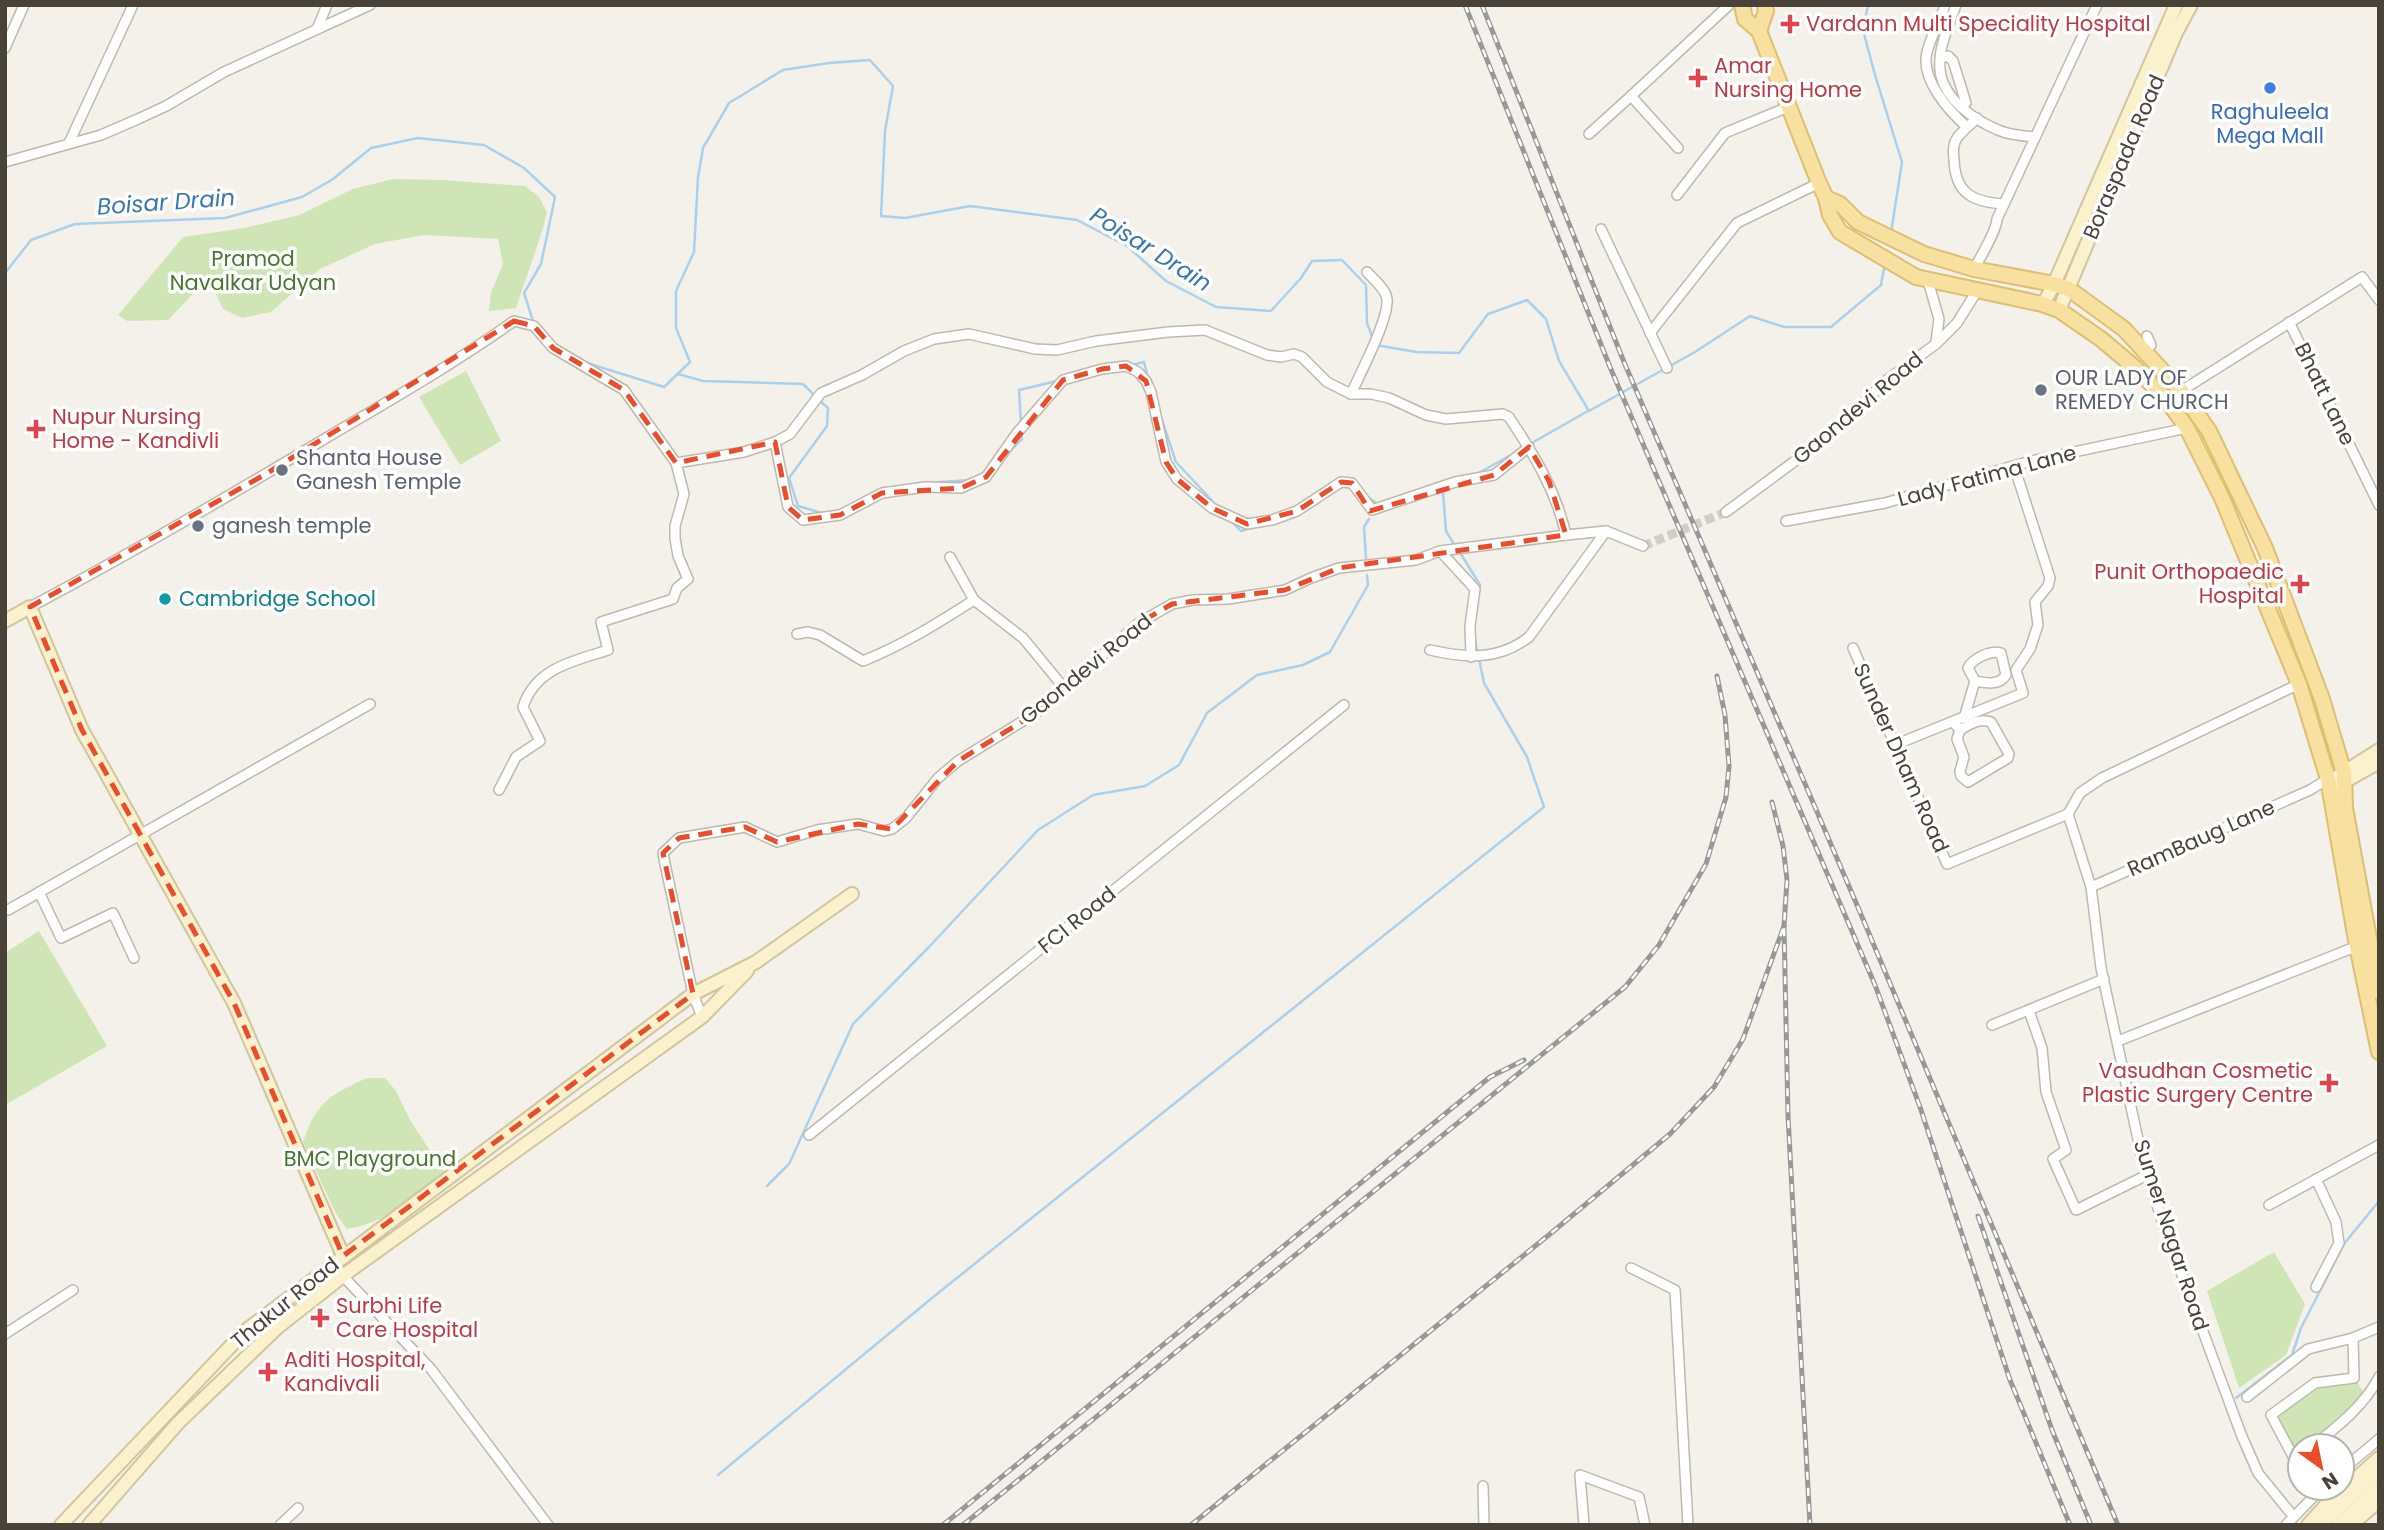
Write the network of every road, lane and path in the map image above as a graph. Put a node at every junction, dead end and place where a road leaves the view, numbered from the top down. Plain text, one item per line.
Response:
1 (24, 5) edge
2 (133, 5) edge
3 (327, 5) edge
4 (370, 5) edge
5 (1729, 5) edge
6 (1742, 5) edge
7 (1765, 5) edge
8 (1945, 5) edge
9 (1956, 5) edge
10 (2097, 5) edge
11 (2176, 5) edge
12 (2191, 5) edge
13 (317, 29) junction
14 (1759, 31) junction
15 (5, 48) edge
16 (1941, 58) junction
17 (1631, 96) junction
18 (1966, 103) dead end
19 (1788, 107) junction
20 (1977, 118) junction
21 (1967, 127) junction
22 (1589, 134) dead end
23 (2035, 137) junction
24 (69, 143) junction
25 (1678, 148) dead end
26 (5, 162) edge
27 (1819, 183) junction
28 (1677, 195) dead end
29 (1826, 198) junction
30 (2004, 204) junction
31 (1601, 229) dead end
32 (1974, 269) junction
33 (1367, 272) dead end
34 (1922, 279) junction
35 (2054, 284) junction
36 (2069, 289) junction
37 (1977, 291) junction
38 (2379, 300) edge
39 (2042, 304) junction
40 (2059, 310) junction
41 (2289, 322) junction
42 (1650, 333) junction
43 (2147, 336) dead end
44 (1936, 344) junction
45 (2145, 352) junction
46 (1667, 368) dead end
47 (2181, 391) junction
48 (1351, 394) junction
49 (2186, 428) junction
50 (775, 442) junction
51 (1531, 452) junction
52 (676, 463) junction
53 (2014, 466) junction
54 (2379, 505) edge
55 (1726, 512) tunnel mouth
56 (1786, 521) dead end
57 (1606, 531) junction
58 (1566, 535) junction
59 (1643, 546) tunnel mouth
60 (1440, 551) junction
61 (950, 557) dead end
62 (974, 600) junction
63 (30, 607) junction
64 (5, 621) edge
65 (796, 634) dead end
66 (1853, 648) dead end
67 (1430, 650) dead end
68 (1471, 657) junction
69 (1975, 681) junction
70 (2298, 684) junction
71 (1066, 689) junction
72 (370, 704) dead end
73 (1344, 705) dead end
74 (1964, 718) junction
75 (1953, 722) junction
76 (1960, 730) junction
77 (1897, 744) junction
78 (2379, 750) edge
79 (2379, 762) edge
80 (2344, 778) junction
81 (2329, 784) junction
82 (499, 790) dead end
83 (2068, 814) junction
84 (141, 833) junction
85 (2091, 887) junction
86 (39, 892) junction
87 (852, 894) dead end
88 (8, 910) dead end
89 (2363, 944) junction
90 (134, 958) dead end
91 (756, 962) junction
92 (2376, 965) edge
93 (2104, 979) junction
94 (2379, 992) edge
95 (693, 994) junction
96 (2029, 1011) junction
97 (702, 1017) junction
98 (1992, 1026) dead end
99 (2118, 1041) junction
100 (2379, 1052) edge
101 (809, 1135) dead end
102 (2379, 1145) edge
103 (470, 1162) junction
104 (2147, 1175) junction
105 (479, 1178) junction
106 (2316, 1180) junction
107 (2269, 1206) dead end
108 (343, 1256) junction
109 (331, 1265) junction
110 (1631, 1268) dead end
111 (348, 1272) junction
112 (2316, 1287) dead end
113 (73, 1290) dead end
114 (2379, 1327) edge
115 (5, 1334) edge
116 (2353, 1338) junction
117 (2379, 1377) edge
118 (2247, 1397) dead end
119 (2330, 1432) edge
120 (2379, 1439) edge
121 (2286, 1441) edge
122 (137, 1445) junction
123 (151, 1454) junction
124 (2356, 1458) edge
125 (2379, 1458) edge
126 (2379, 1472) edge
127 (1483, 1486) dead end
128 (2379, 1488) edge
129 (2379, 1501) edge
130 (2306, 1502) edge
131 (298, 1508) dead end
132 (2293, 1516) junction
133 (61, 1525) edge
134 (89, 1525) edge
135 (280, 1525) edge
136 (548, 1525) edge
137 (1484, 1525) edge
138 (1584, 1525) edge
139 (1645, 1525) edge
140 (1688, 1525) edge
141 (2286, 1525) edge
142 (2308, 1525) edge
143 (2319, 1525) edge
144 (2338, 1525) edge
145 (2351, 1525) edge

1 - 15 street
2 - 24 street
3 - 13 street
4 - 13 street
5 - 17 street
6 - 14 main road
7 - 14 main road
8 - 21 street
9 - 16 street
10 - 23 street
11 - 35 street, Boraspada Road
12 - 36 street, Boraspada Road
13 - 24 street
14 - 19 main road
16 - 18 street
16 - 20 street
17 - 22 street
17 - 25 street
19 - 27 main road
19 - 28 street
20 - 21 street
20 - 23 street
21 - 30 street
23 - 30 street
24 - 26 street
27 - 29 main road
27 - 42 street
29 - 32 main road
29 - 34 main road
30 - 32 street
31 - 42 street
32 - 35 main road
33 - 48 street
34 - 37 main road
34 - 44 street
35 - 36 main road
35 - 39 street, Boraspada Road
36 - 40 street, Boraspada Road
36 - 45 main road
37 - 39 main road
37 - 44 street, Gaondevi Road
38 - 41 street, Bhatt Lane
39 - 40 main road
40 - 49 main road
41 - 47 street, Bhatt Lane
41 - 54 street, Bhatt Lane
42 - 46 street
43 - 45 street
44 - 55 street, Gaondevi Road
45 - 47 main road
47 - 80 main road
48 - 50 street
48 - 51 street
49 - 53 street, Lady Fatima Lane
49 - 70 main road
50 - 51 street
50 - 52 street
51 - 58 street
52 - 63 street
52 - 82 street
53 - 56 street, Lady Fatima Lane
53 - 74 street
57 - 58 street
57 - 59 street
57 - 68 street
58 - 60 street
60 - 68 street
60 - 71 street, Gaondevi Road
61 - 62 street
62 - 65 street
62 - 71 street
63 - 64 street
63 - 84 street
66 - 77 street, Sunder Dham Road
67 - 68 street
69 - 69 street
69 - 74 street
70 - 81 main road
70 - 83 street
71 - 95 street, Gaondevi Road
72 - 84 street
73 - 101 street, FCI Road
74 - 75 street
75 - 76 street
75 - 77 street
76 - 76 street
77 - 83 street, Sunder Dham Road
78 - 80 street
79 - 80 street
80 - 81 street
80 - 89 main road
81 - 85 street, RamBaug Lane
81 - 89 main road
83 - 85 street, Sumer Nagar Road
84 - 86 street
84 - 108 street
85 - 93 street, Sumer Nagar Road
86 - 88 street
86 - 90 street
87 - 91 street, Thakur Road
89 - 92 main road
89 - 99 street
89 - 100 main road
91 - 95 street, Thakur Road
91 - 97 street, Thakur Road
92 - 94 main road
93 - 96 street
93 - 99 street, Sumer Nagar Road
95 - 97 street
95 - 103 street, Thakur Road
96 - 98 street
96 - 104 street
97 - 105 street, Thakur Road
99 - 104 street, Sumer Nagar Road
102 - 106 street
103 - 105 street
103 - 108 street, Thakur Road
104 - 132 street, Sumer Nagar Road
105 - 111 street, Thakur Road
106 - 107 street
106 - 112 street
108 - 109 street, Thakur Road
108 - 111 street
109 - 111 street
109 - 122 street, Thakur Road
110 - 140 street
111 - 123 street, Thakur Road
111 - 136 street
113 - 115 street
114 - 116 street
116 - 118 street
116 - 121 street
117 - 119 street
120 - 124 street
122 - 123 street
122 - 133 street, Thakur Road
123 - 134 street, Thakur Road
125 - 142 street
126 - 143 street
127 - 137 street
128 - 144 street
129 - 145 street
130 - 132 street
131 - 135 street
132 - 141 street
138 - 139 street

